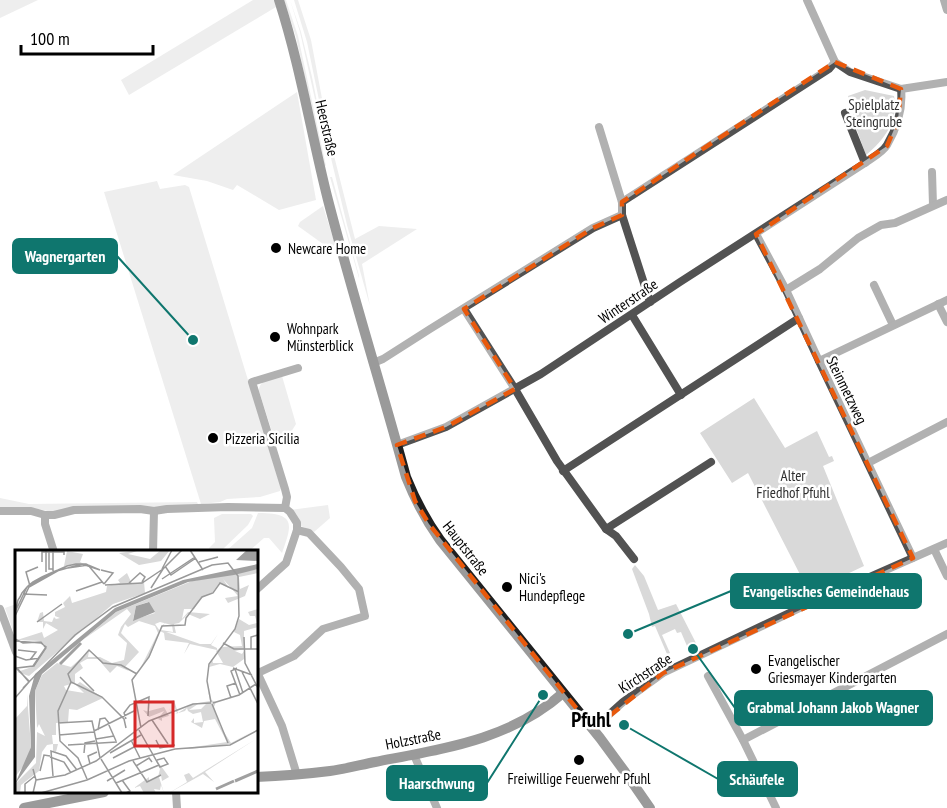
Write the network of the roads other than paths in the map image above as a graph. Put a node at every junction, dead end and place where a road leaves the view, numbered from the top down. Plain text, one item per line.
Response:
1 (279, 0) edge
2 (807, 0) edge
3 (944, 0) edge
4 (947, 10) edge
5 (835, 62) junction
6 (947, 82) edge
7 (901, 89) junction
8 (846, 113) dead end
9 (599, 127) dead end
10 (865, 163) junction
11 (932, 172) dead end
12 (947, 200) edge
13 (622, 202) junction
14 (933, 205) junction
15 (622, 215) junction
16 (756, 234) junction
17 (345, 262) joint
18 (874, 285) dead end
19 (786, 290) junction
20 (947, 300) edge
21 (650, 302) junction
22 (938, 304) junction
23 (464, 309) junction
24 (632, 315) junction
25 (800, 318) junction
26 (947, 322) edge
27 (893, 325) junction
28 (819, 361) junction
29 (373, 363) junction
30 (298, 368) dead end
31 (515, 389) junction
32 (681, 395) junction
33 (947, 422) edge
34 (398, 445) junction
35 (711, 462) dead end
36 (868, 463) junction
37 (564, 471) junction
38 (285, 508) junction
39 (154, 511) junction
40 (0, 512) edge
41 (45, 515) junction
42 (606, 529) junction
43 (297, 530) junction
44 (947, 543) edge
45 (934, 549) junction
46 (53, 550) edge
47 (153, 550) edge
48 (913, 558) junction
49 (634, 559) dead end
50 (947, 576) edge
51 (258, 588) edge
52 (0, 609) edge
53 (947, 634) edge
54 (15, 649) edge
55 (258, 672) edge
56 (258, 674) edge
57 (708, 676) dead end
58 (563, 693) junction
59 (593, 729) junction
60 (743, 740) junction
61 (414, 755) junction
62 (297, 774) junction
63 (258, 777) edge
64 (99, 793) edge
65 (176, 793) edge
66 (24, 808) edge
67 (177, 808) edge
68 (436, 808) edge
69 (650, 808) edge
70 (776, 808) edge

1 - 17 street, Heerstraße
2 - 5 street
3 - 4 street
5 - 7 street
5 - 13 street
6 - 7 street
7 - 10 street, Winterstraße
8 - 10 street
9 - 13 street
10 - 16 street, Winterstraße
11 - 14 street
12 - 14 street
13 - 15 street
14 - 19 street
15 - 21 street
15 - 23 street
16 - 19 street, Steinmetzweg
16 - 21 street, Winterstraße
17 - 29 street, Hauptstraße
18 - 27 street
19 - 25 street, Steinmetzweg
20 - 22 street
21 - 24 street, Winterstraße
22 - 26 street
22 - 27 street
23 - 29 street
23 - 31 street
24 - 31 street, Winterstraße
24 - 32 street
25 - 28 street, Steinmetzweg
25 - 32 street
27 - 28 street
28 - 36 street, Steinmetzweg
29 - 34 street, Hauptstraße
30 - 38 street
31 - 34 street, Winterstraße
31 - 37 street
32 - 37 street
33 - 36 street
34 - 58 street, Hauptstraße
35 - 42 street
36 - 48 street, Steinmetzweg
37 - 42 street
38 - 39 street
38 - 43 street
39 - 41 street
39 - 47 street
40 - 41 street
41 - 46 street
42 - 49 street
43 - 51 street
43 - 55 street
44 - 45 street, Kirchstraße
45 - 48 street, Kirchstraße
45 - 50 street
48 - 59 street, Kirchstraße
52 - 54 street
53 - 60 street
56 - 62 street
57 - 60 street
58 - 59 street, Hauptstraße
58 - 61 street, Holzstraße
59 - 69 street, Hauptstraße
60 - 70 street
61 - 62 street, Holzstraße
61 - 68 street
62 - 63 street, Holzstraße
64 - 66 street
65 - 67 street

